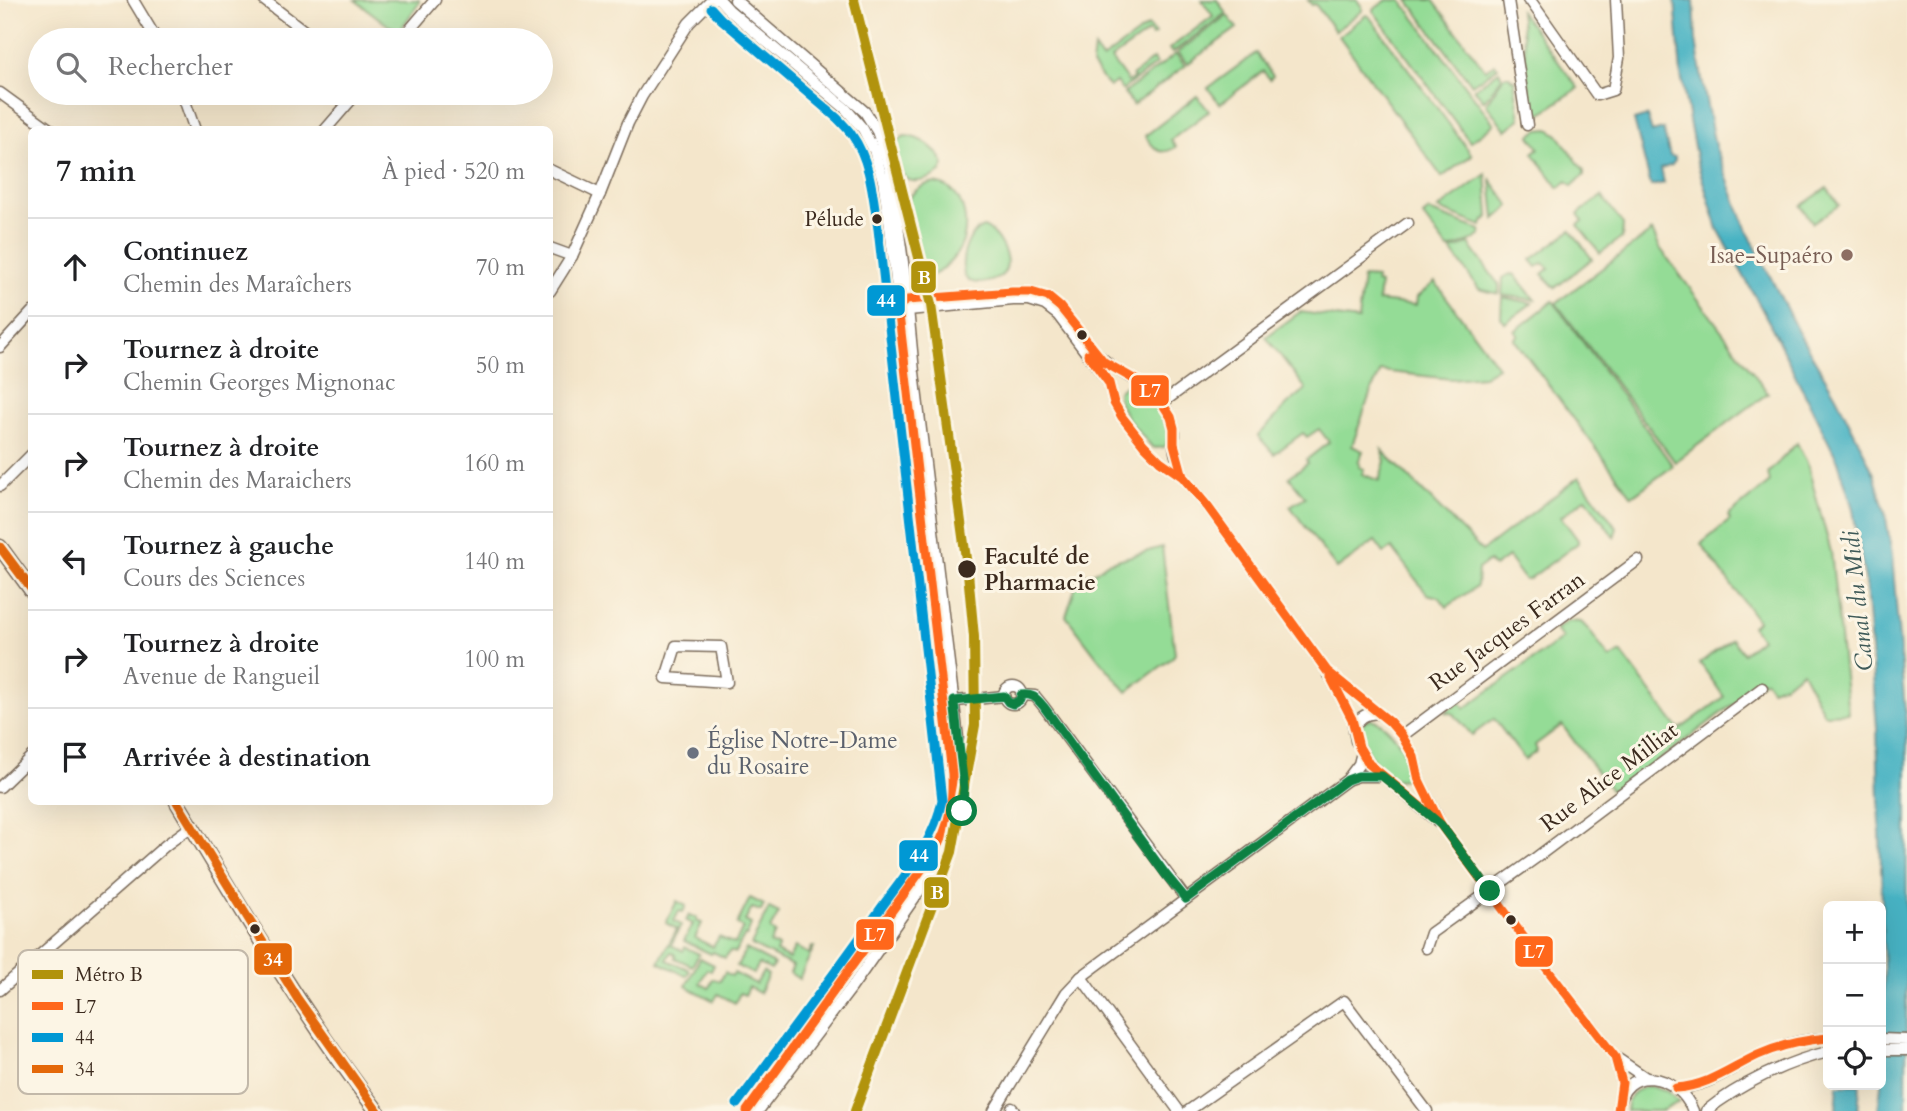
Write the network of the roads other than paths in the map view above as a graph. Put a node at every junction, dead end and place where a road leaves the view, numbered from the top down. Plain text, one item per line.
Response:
1 (133, 0) edge
2 (264, 0) edge
3 (435, 0) edge
4 (712, 0) edge
5 (720, 0) edge
6 (735, 0) edge
7 (1508, 0) edge
8 (1528, 0) edge
9 (1616, 0) edge
10 (150, 28) edge
11 (300, 28) edge
12 (411, 28) edge
13 (0, 93) edge
14 (186, 105) edge
15 (347, 105) edge
16 (861, 116) junction
17 (1527, 125) dead end
18 (45, 126) edge
19 (194, 126) edge
20 (328, 126) edge
21 (553, 171) edge
22 (600, 194) junction
23 (1408, 223) dead end
24 (553, 249) edge
25 (572, 256) junction
26 (553, 286) edge
27 (905, 305) junction
28 (28, 316) edge
29 (0, 346) edge
30 (1133, 379) junction
31 (1111, 390) junction
32 (1162, 403) junction
33 (1174, 444) junction
34 (1154, 453) junction
35 (28, 458) edge
36 (1182, 477) junction
37 (0, 486) edge
38 (0, 547) edge
39 (1638, 561) dead end
40 (28, 586) edge
41 (676, 646) joint
42 (1327, 671) junction
43 (1762, 688) dead end
44 (949, 702) junction
45 (1380, 714) junction
46 (1354, 728) junction
47 (1402, 736) junction
48 (1362, 752) junction
49 (28, 760) edge
50 (1416, 770) junction
51 (1382, 776) junction
52 (1347, 780) junction
53 (1392, 785) junction
54 (0, 787) edge
55 (179, 805) edge
56 (1441, 825) junction
57 (192, 827) junction
58 (1490, 891) junction
59 (1186, 899) junction
60 (1426, 948) dead end
61 (46, 950) edge
62 (18, 974) edge
63 (1081, 977) junction
64 (0, 990) edge
65 (1823, 1039) edge
66 (1886, 1039) edge
67 (1907, 1040) edge
68 (1886, 1050) edge
69 (1907, 1050) edge
70 (1823, 1054) edge
71 (1615, 1057) junction
72 (338, 1060) junction
73 (1646, 1078) junction
74 (1676, 1088) junction
75 (1622, 1093) junction
76 (367, 1111) edge
77 (377, 1111) edge
78 (747, 1111) edge
79 (758, 1111) edge
80 (994, 1111) edge
81 (1180, 1111) edge
82 (1188, 1111) edge
83 (1427, 1111) edge
84 (1618, 1111) edge
85 (1693, 1111) edge
86 (1706, 1111) edge

1 - 10 street
2 - 11 street
3 - 12 street
4 - 22 street
5 - 16 street
6 - 16 street
7 - 17 street
8 - 9 street
13 - 18 street
14 - 19 street
15 - 20 street
16 - 27 street
21 - 22 street
22 - 25 street
23 - 32 street
24 - 25 street
25 - 26 street
27 - 30 street
27 - 31 street
27 - 44 street
28 - 29 street
30 - 31 street
30 - 32 street
31 - 34 street
32 - 33 street
33 - 34 street
33 - 36 street
34 - 36 street
35 - 37 street
36 - 42 street
38 - 40 main road
39 - 47 street, Rue Jacques Farran
41 - 41 street
42 - 45 street
42 - 46 street
43 - 58 street, Rue Alice Milliat
44 - 59 street
44 - 78 street
44 - 79 street
45 - 46 street
45 - 47 street
46 - 48 street
47 - 50 street
48 - 51 street
48 - 52 street
49 - 54 street
50 - 53 street
50 - 56 street
51 - 52 street
51 - 53 street
52 - 59 street
53 - 56 street
55 - 57 main road
56 - 58 street
57 - 61 street
57 - 72 main road
58 - 60 street, Rue Alice Milliat
58 - 71 street
59 - 63 street
62 - 64 street
63 - 80 street
63 - 81 street
65 - 74 street
66 - 67 street
68 - 69 street
70 - 86 street
71 - 73 street
71 - 75 street
72 - 76 main road
72 - 77 main road
73 - 74 street
73 - 75 street
74 - 85 street
75 - 84 street
82 - 83 street

